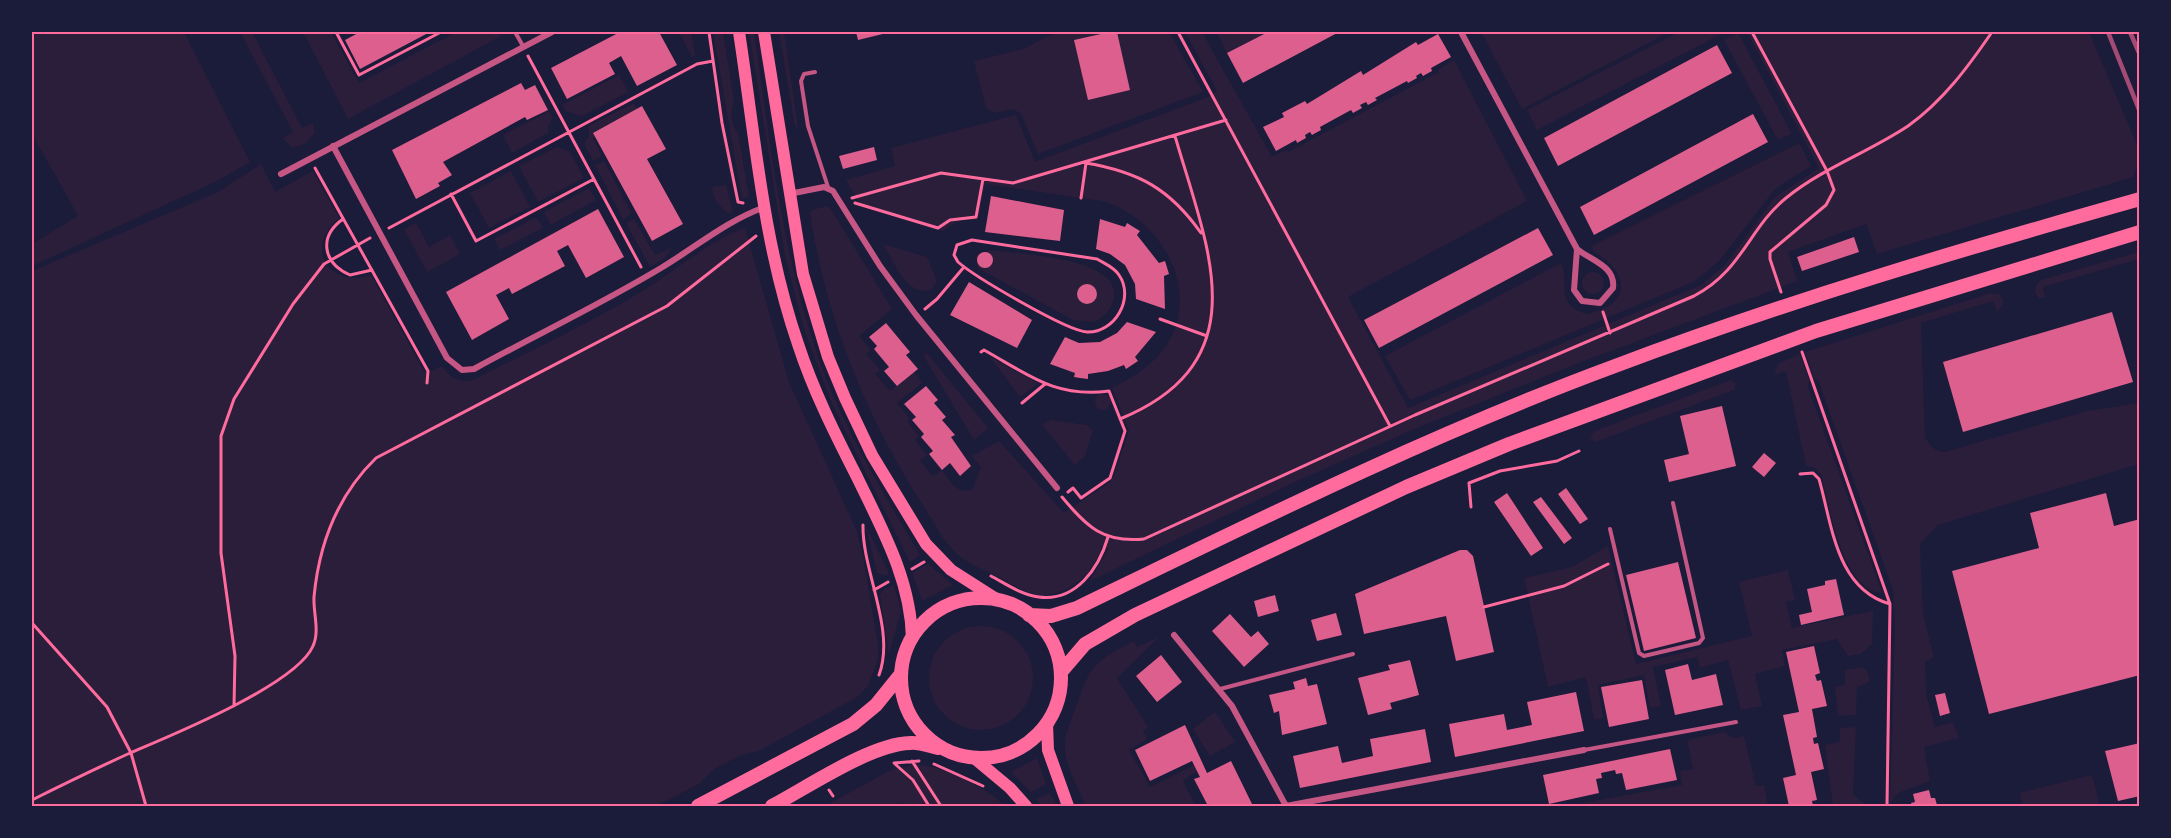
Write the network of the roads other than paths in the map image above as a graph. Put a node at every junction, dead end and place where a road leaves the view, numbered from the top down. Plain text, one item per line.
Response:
1 (515, 32) edge
2 (552, 32) edge
3 (739, 32) edge
4 (764, 32) edge
5 (1461, 32) edge
6 (523, 46) junction
7 (815, 72) dead end
8 (333, 146) junction
9 (281, 174) dead end
10 (828, 187) junction
11 (789, 194) junction
12 (2139, 199) edge
13 (765, 207) junction
14 (2139, 232) edge
15 (1577, 249) junction
16 (1057, 488) road end
17 (1673, 503) dead end
18 (1610, 529) dead end
19 (998, 600) junction
20 (1029, 615) junction
21 (1174, 636) dead end
22 (912, 639) junction
23 (1353, 654) dead end
24 (1060, 672) junction
25 (901, 675) junction
26 (1220, 689) junction
27 (1736, 722) dead end
28 (1047, 723) junction
29 (943, 749) junction
30 (1584, 750) joint
31 (974, 758) junction
32 (1286, 806) edge
33 (698, 807) edge
34 (772, 807) edge
35 (1026, 807) edge
36 (1068, 807) edge

1 - 6 lane
2 - 6 street
3 - 13 main road
4 - 11 main road
5 - 15 street
6 - 8 street
7 - 10 lane
8 - 9 street
8 - 13 street
10 - 11 street
10 - 16 street
11 - 19 main road
12 - 20 main road
13 - 22 main road
14 - 24 main road
15 - 15 street
17 - 18 lane
19 - 20 main road
19 - 22 main road
20 - 24 main road
21 - 26 street
22 - 25 main road
23 - 26 lane
24 - 28 main road
25 - 29 main road
25 - 33 main road
26 - 32 street
27 - 30 lane
28 - 31 main road
28 - 36 main road
29 - 31 main road
29 - 34 main road
30 - 32 street
31 - 35 main road

